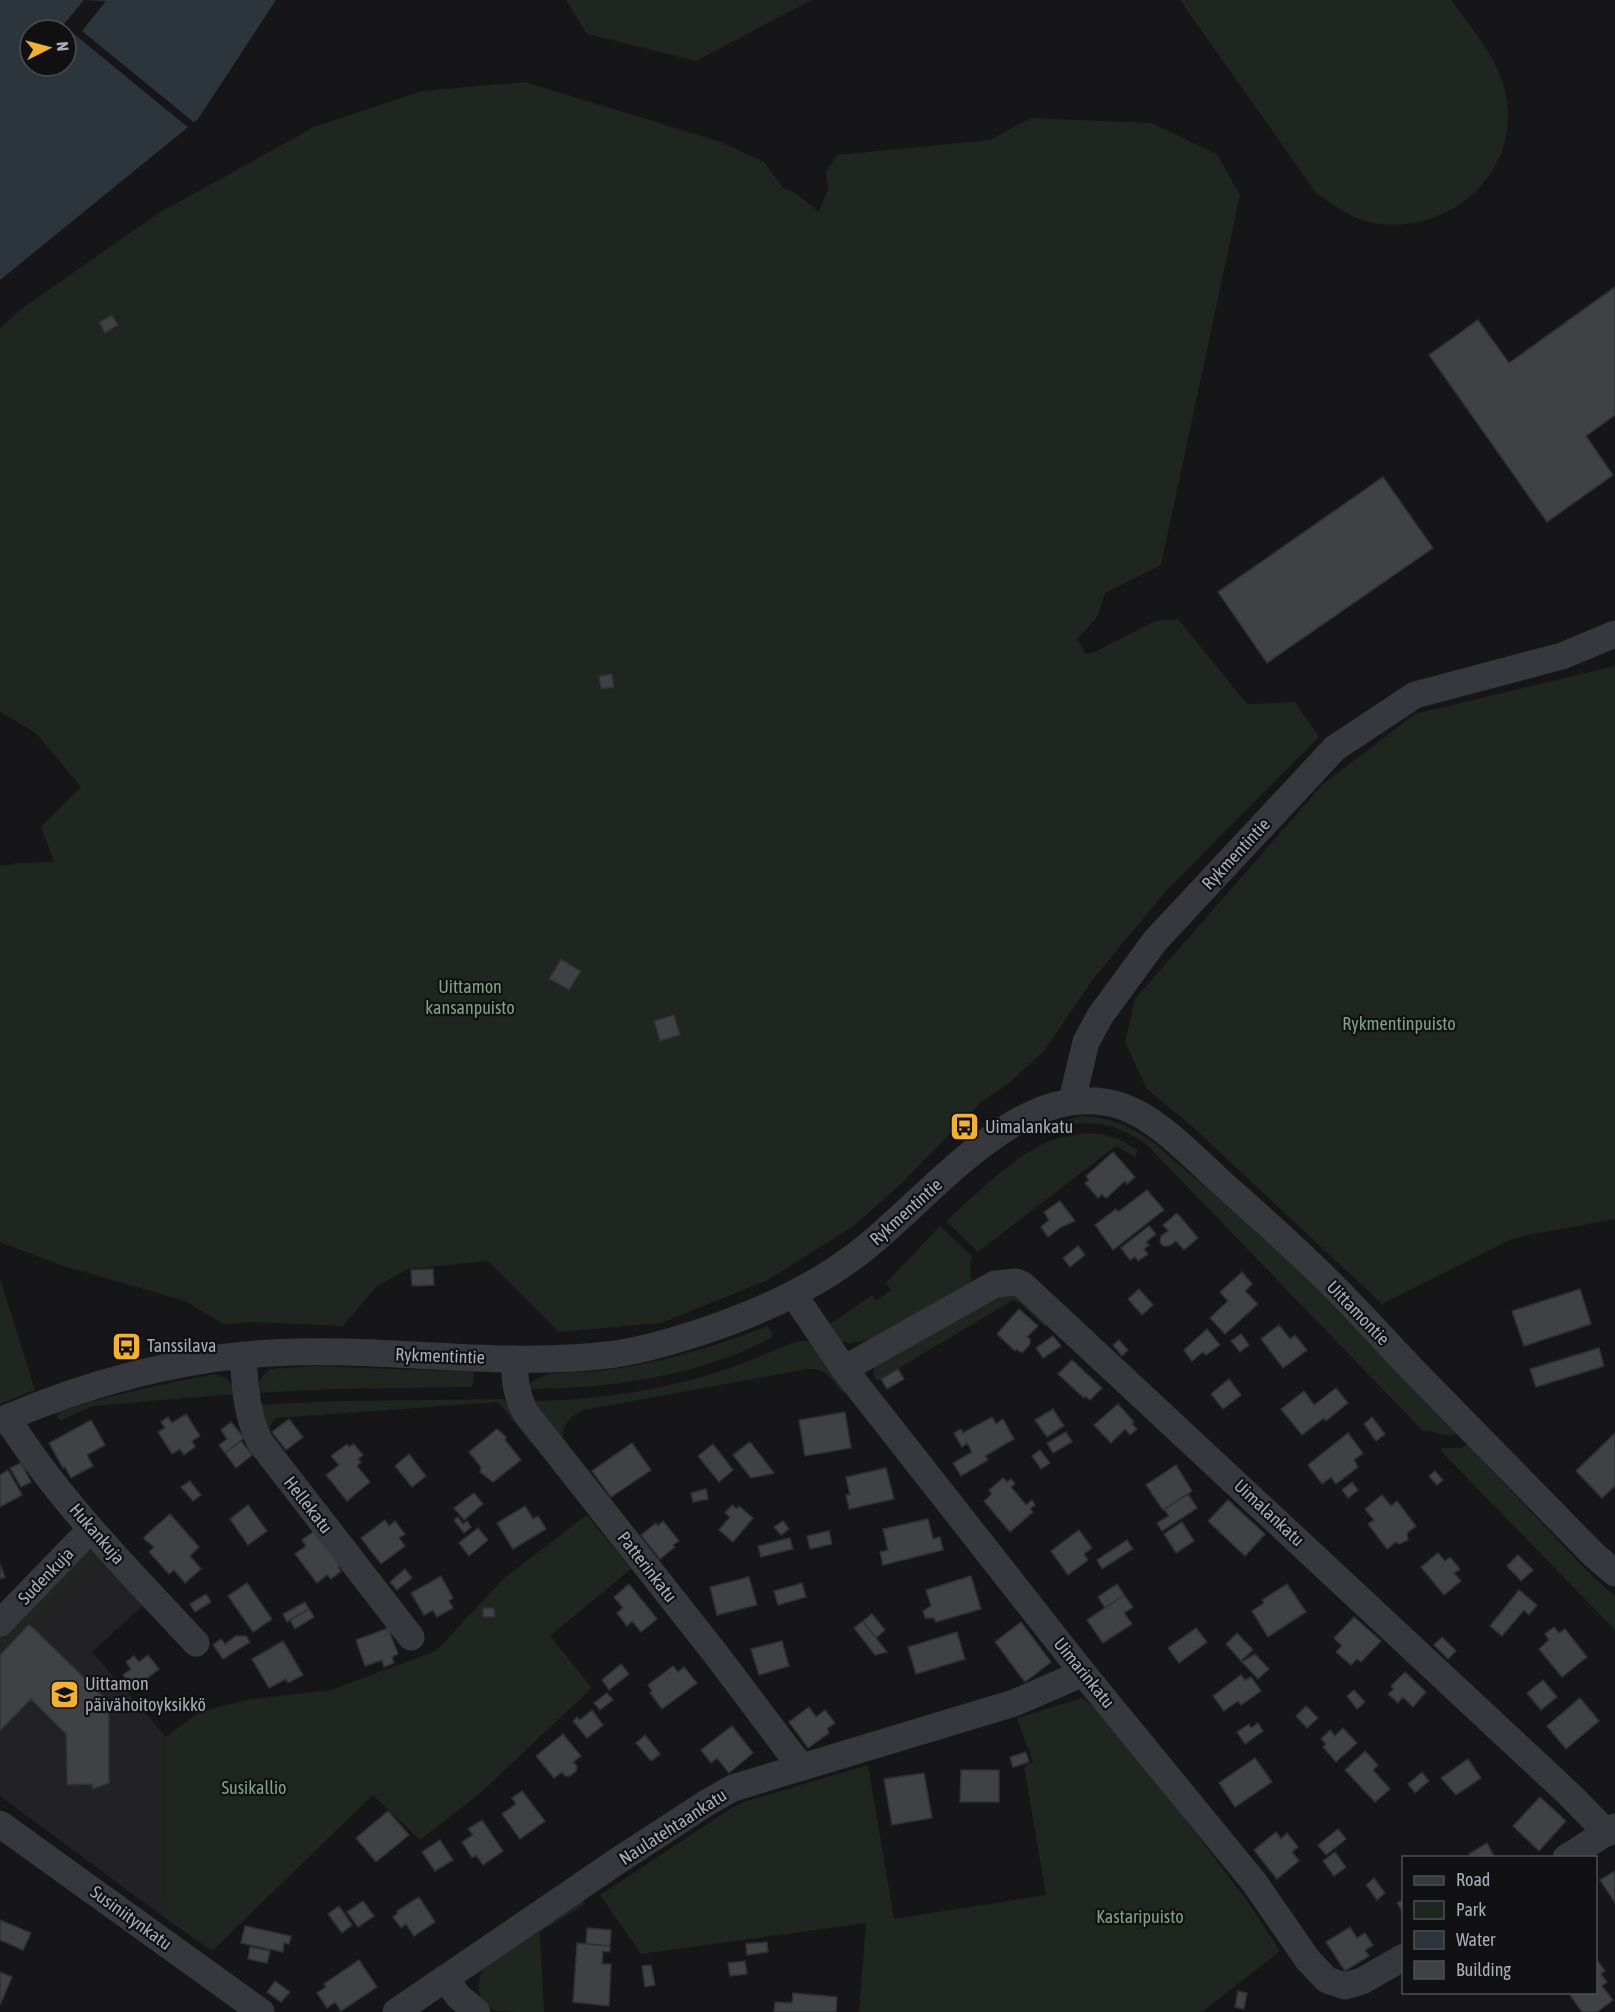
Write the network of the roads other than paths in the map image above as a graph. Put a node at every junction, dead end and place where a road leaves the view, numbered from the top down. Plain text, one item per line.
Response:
1 (1615, 634) edge
2 (1072, 1100) junction
3 (794, 1295) junction
4 (243, 1355) junction
5 (514, 1359) junction
6 (844, 1369) junction
7 (3, 1420) edge
8 (91, 1529) junction
9 (1615, 1573) edge
10 (0, 1623) edge
11 (411, 1637) dead end
12 (196, 1643) dead end
13 (1083, 1673) junction
14 (801, 1767) junction
15 (0, 1824) edge
16 (1611, 1830) edge
17 (1568, 1856) edge
18 (1402, 1958) edge
19 (445, 1978) junction
20 (261, 2012) edge
21 (396, 2012) edge
22 (477, 2012) edge

1 - 2 street, Rykmentintie
2 - 3 street, Rykmentintie
2 - 9 street, Uittamontie
3 - 5 street, Rykmentintie
3 - 6 street, Uimarinkatu
4 - 5 street, Rykmentintie
4 - 7 street, Rykmentintie
4 - 11 street, Hellekatu
5 - 14 street, Patterinkatu
6 - 13 street, Uimarinkatu
6 - 16 street, Uimalankatu
7 - 8 street, Hukankuja
8 - 10 street, Sudenkuja
8 - 12 street, Hukankuja
13 - 14 street, Naulatehtaankatu
13 - 18 street, Uimarinkatu
14 - 19 street, Naulatehtaankatu
15 - 20 street, Susiniitynkatu
16 - 17 street
19 - 21 street, Naulatehtaankatu
19 - 22 street

